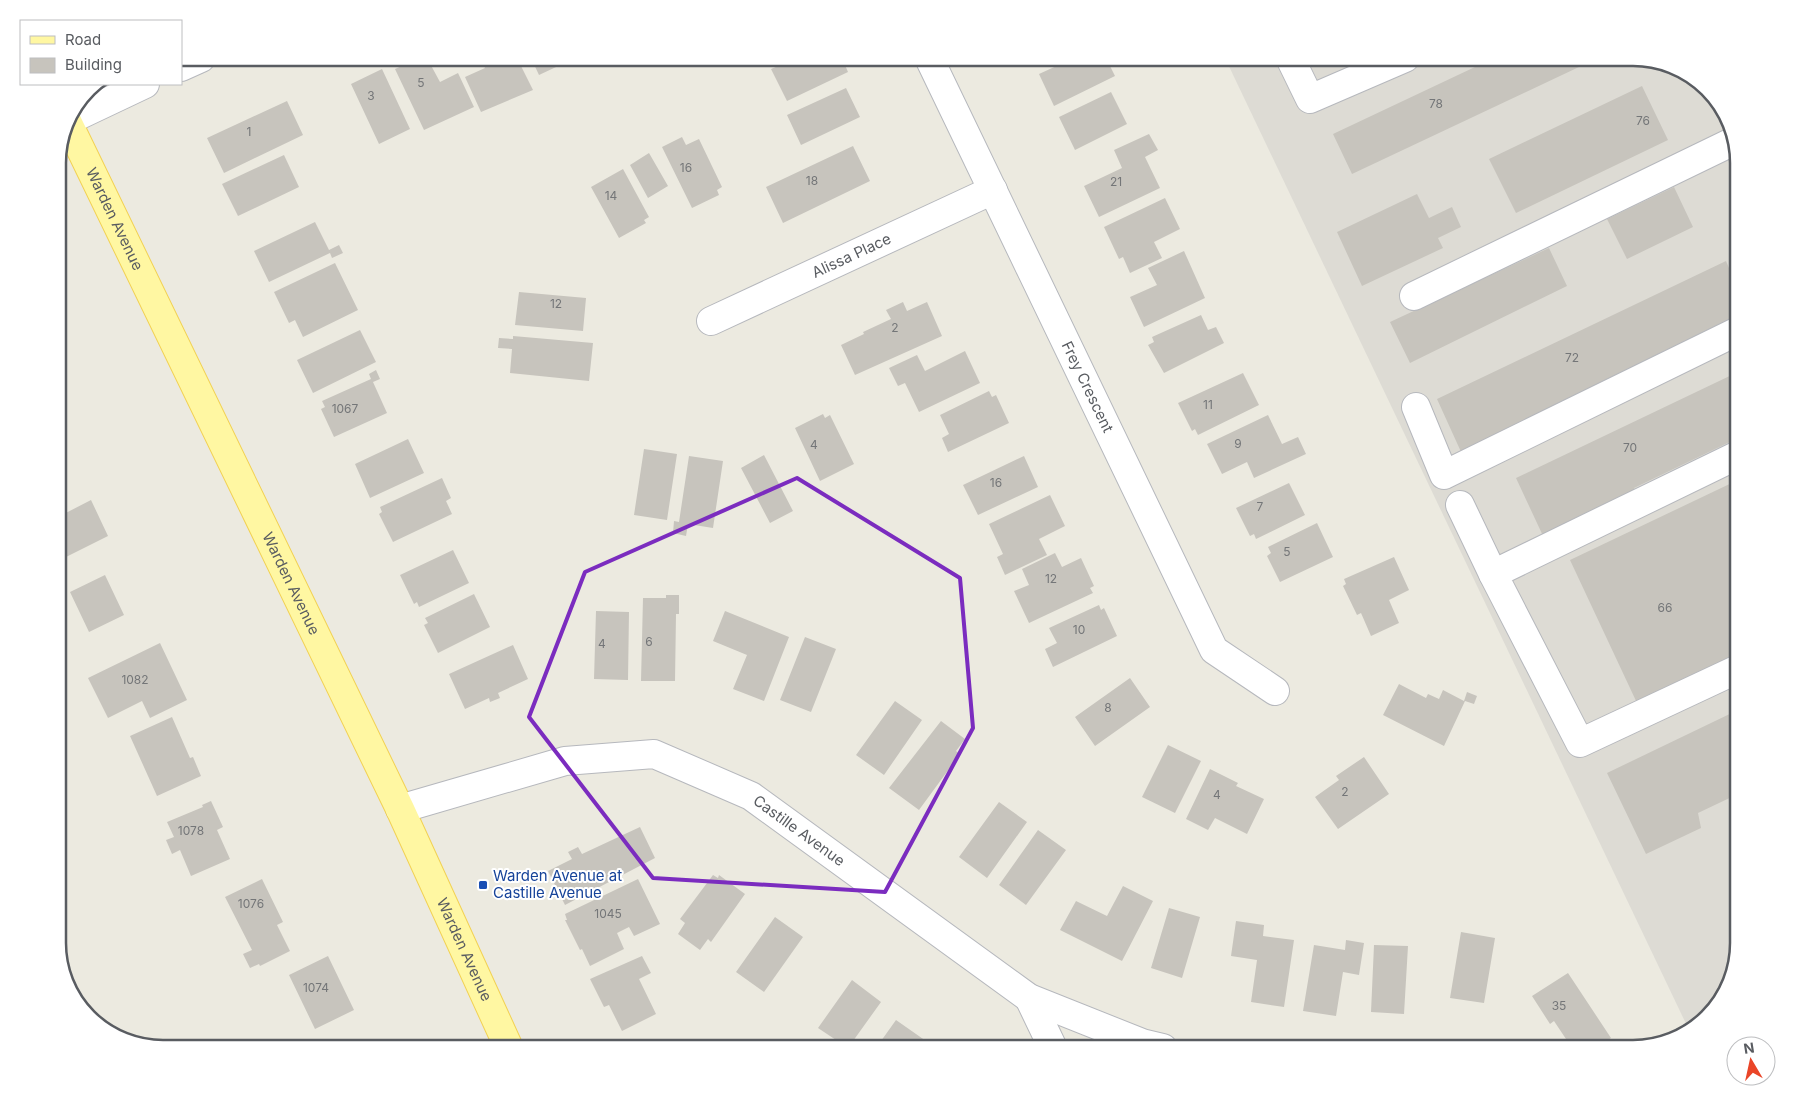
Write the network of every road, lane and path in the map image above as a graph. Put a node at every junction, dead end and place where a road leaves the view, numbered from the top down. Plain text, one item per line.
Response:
1 (933, 66) edge
2 (1294, 66) edge
3 (1386, 66) edge
4 (143, 85) edge
5 (80, 115) edge
6 (72, 132) edge
7 (1728, 144) edge
8 (993, 190) junction
9 (1414, 296) dead end
10 (711, 321) dead end
11 (1730, 335) edge
12 (1416, 407) dead end
13 (1730, 459) edge
14 (1460, 505) dead end
15 (1494, 574) junction
16 (1730, 673) edge
17 (1274, 691) dead end
18 (400, 809) junction
19 (1029, 998) junction
20 (506, 1040) edge
21 (1049, 1040) edge
22 (1134, 1040) edge

1 - 8 street, Frey Crescent
2 - 3 street
4 - 5 street
6 - 18 main road, Warden Avenue
7 - 9 street
8 - 10 street, Alissa Place
8 - 17 street, Frey Crescent
11 - 12 street
13 - 15 street
14 - 15 street
15 - 16 street
18 - 19 street, Castille Avenue
18 - 20 main road, Warden Avenue
19 - 21 street
19 - 22 street, Castille Avenue

